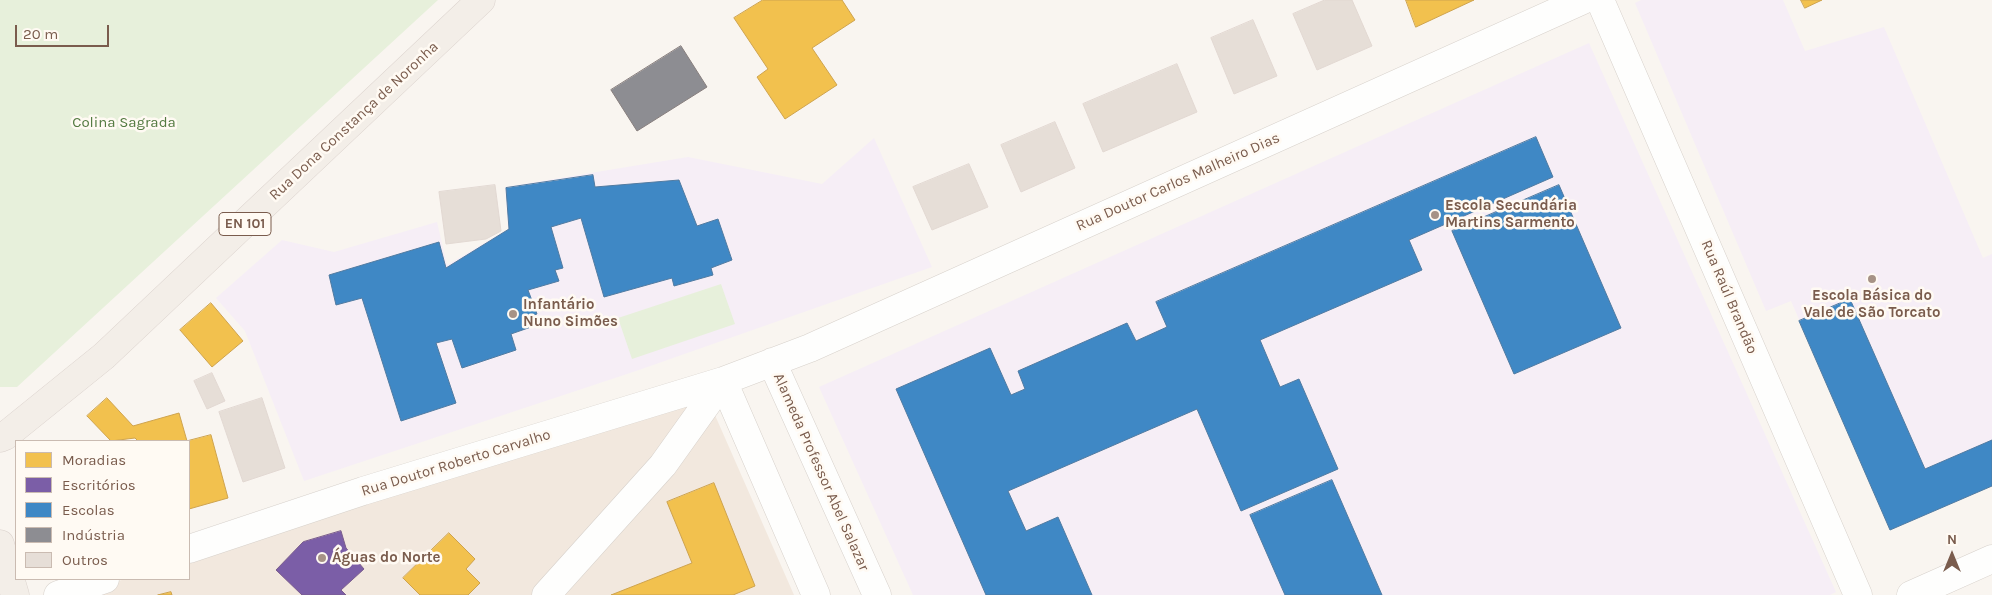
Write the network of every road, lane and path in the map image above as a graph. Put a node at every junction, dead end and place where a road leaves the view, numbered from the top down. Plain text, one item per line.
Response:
1 (482, 0) edge
2 (1582, 0) edge
3 (1600, 0) edge
4 (772, 362) junction
5 (724, 381) junction
6 (0, 438) edge
7 (0, 544) edge
8 (190, 550) edge
9 (1992, 559) edge
10 (102, 580) edge
11 (15, 595) edge
12 (58, 595) edge
13 (546, 595) edge
14 (816, 595) edge
15 (877, 595) edge
16 (1858, 595) edge
17 (1911, 595) edge

1 - 6 main road, Rua Dona Constança de Noronha / EN 101
2 - 4 street, Rua Doutor Carlos Malheiro Dias
3 - 16 street, Rua Raúl Brandão
4 - 5 street, Alameda Professor Abel Salazar
4 - 15 street, Alameda Professor Abel Salazar
5 - 8 street, Rua Doutor Roberto Carvalho
5 - 13 street
5 - 14 street
7 - 11 main road
9 - 17 street
10 - 12 street

